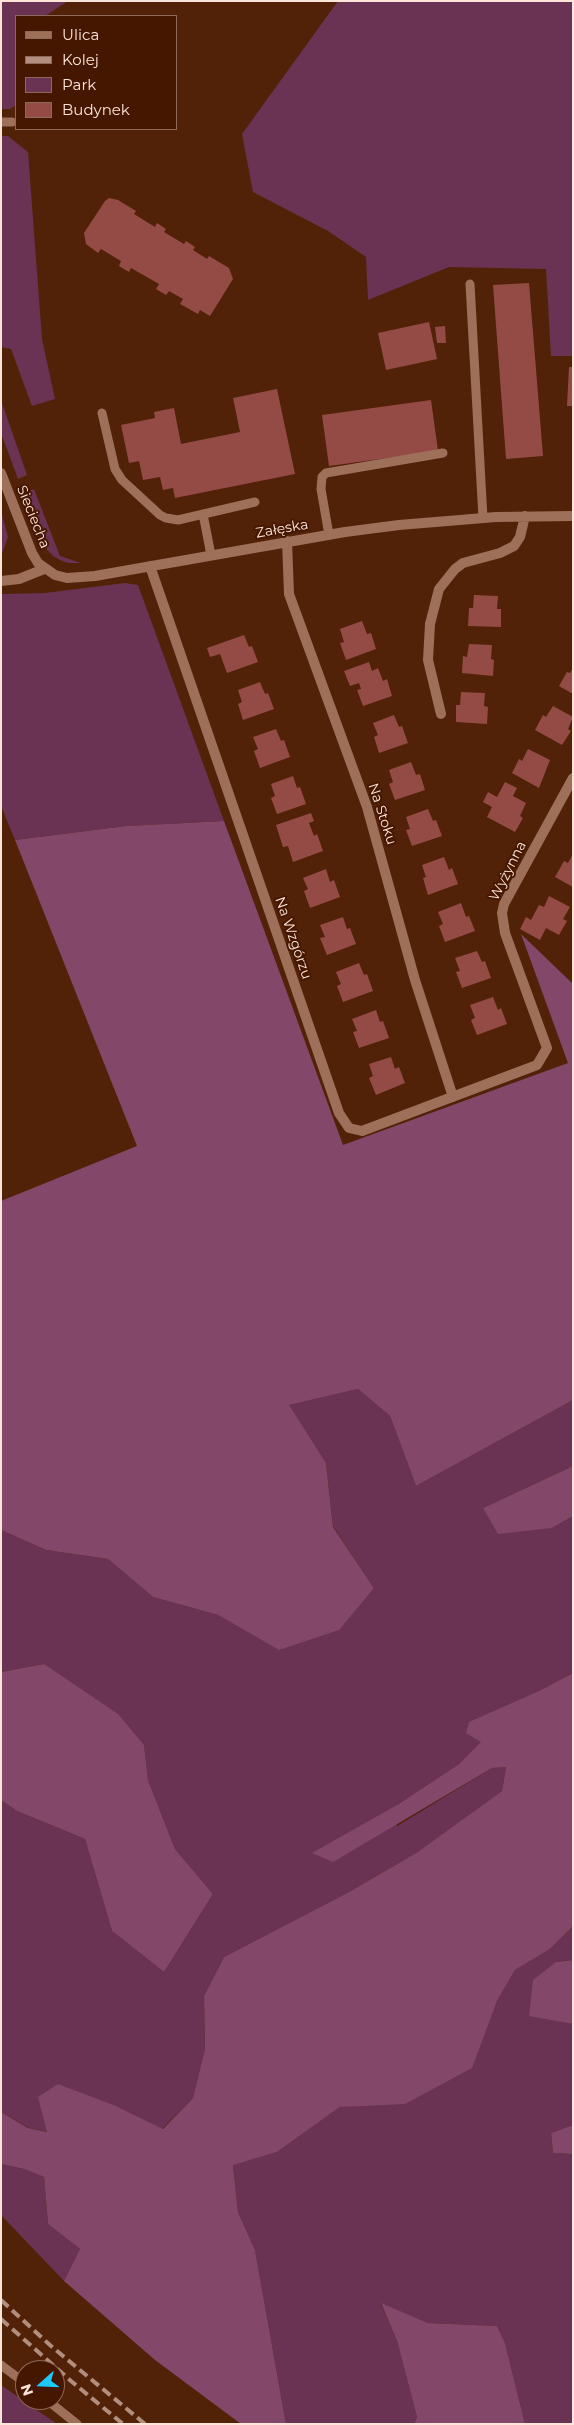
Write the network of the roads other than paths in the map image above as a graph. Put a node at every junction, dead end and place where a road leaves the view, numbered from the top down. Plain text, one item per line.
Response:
1 (1, 122) edge
2 (12, 122) dead end
3 (470, 284) dead end
4 (102, 413) dead end
5 (443, 453) dead end
6 (1, 472) edge
7 (255, 502) dead end
8 (203, 514) junction
9 (525, 516) junction
10 (573, 516) edge
11 (483, 518) junction
12 (329, 535) junction
13 (288, 542) junction
14 (211, 555) junction
15 (150, 566) junction
16 (44, 569) junction
17 (1, 581) edge
18 (441, 714) dead end
19 (573, 778) edge
20 (537, 1065) joint
21 (453, 1097) junction
22 (1, 2365) edge
23 (15, 2376) edge
24 (60, 2410) edge
25 (77, 2424) edge

1 - 2 lane
3 - 11 lane
4 - 8 lane
5 - 12 lane
6 - 16 street, Sieciecha
7 - 8 lane
8 - 14 lane
9 - 10 street, Załęska
9 - 11 street, Załęska
9 - 18 street
11 - 12 street, Załęska
12 - 13 street, Załęska
13 - 14 street, Załęska
13 - 21 street, Na Stoku
14 - 15 street, Załęska
15 - 16 street, Załęska
15 - 21 street, Na Wzgórzu
16 - 17 street
19 - 20 street, Wyżynna
20 - 21 street, Na Wzgórzu
22 - 23 lane
24 - 25 lane

